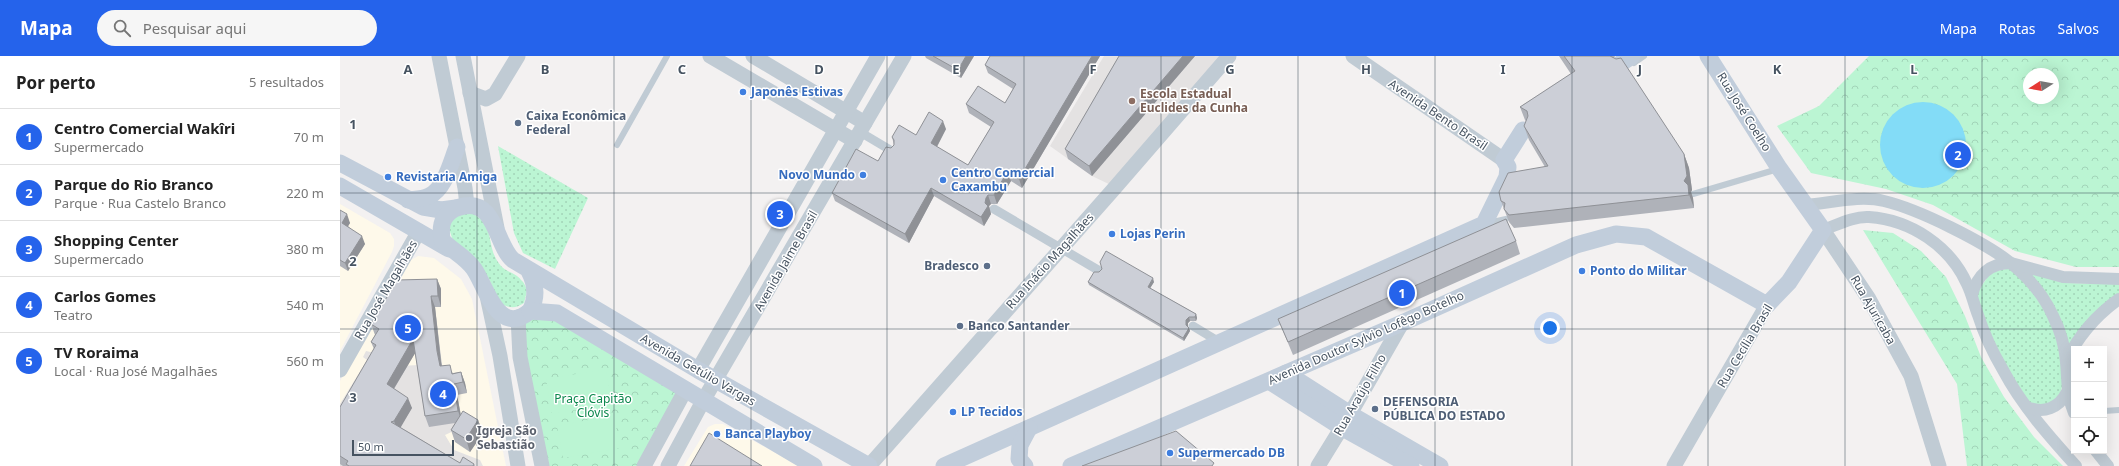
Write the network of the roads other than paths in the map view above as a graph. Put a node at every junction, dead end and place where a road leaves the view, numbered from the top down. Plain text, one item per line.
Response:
1 (439, 56) edge
2 (463, 56) edge
3 (518, 56) edge
4 (667, 56) edge
5 (710, 56) edge
6 (752, 56) edge
7 (878, 56) edge
8 (904, 56) edge
9 (1229, 56) edge
10 (1353, 56) edge
11 (1644, 56) edge
12 (1708, 56) edge
13 (1626, 63) edge
14 (470, 93) junction
15 (846, 111) junction
16 (836, 130) junction
17 (1523, 130) edge
18 (860, 132) junction
19 (617, 145) dead end
20 (457, 147) junction
21 (892, 151) edge
22 (1504, 160) junction
23 (340, 163) edge
24 (1779, 168) junction
25 (340, 186) edge
26 (1693, 194) dead end
27 (407, 200) junction
28 (1806, 205) junction
29 (461, 207) junction
30 (994, 209) dead end
31 (1506, 219) edge
32 (1484, 224) junction
33 (1823, 230) junction
34 (419, 231) junction
35 (499, 234) junction
36 (1061, 248) junction
37 (451, 250) junction
38 (2011, 263) junction
39 (1098, 270) edge
40 (529, 271) junction
41 (2119, 280) edge
42 (486, 289) junction
43 (1972, 295) junction
44 (2119, 299) edge
45 (1767, 305) junction
46 (524, 314) junction
47 (1402, 323) junction
48 (1193, 326) dead end
49 (1221, 343) junction
50 (2066, 361) junction
51 (340, 370) edge
52 (698, 370) junction
53 (1286, 373) junction
54 (716, 380) junction
55 (1269, 381) junction
56 (686, 389) junction
57 (2067, 392) junction
58 (703, 401) junction
59 (2071, 404) edge
60 (2027, 407) junction
61 (2119, 410) edge
62 (2107, 411) edge
63 (1346, 421) junction
64 (1029, 428) junction
65 (2098, 454) edge
66 (518, 466) edge
67 (542, 466) edge
68 (644, 466) edge
69 (668, 466) edge
70 (814, 466) edge
71 (869, 466) edge
72 (944, 466) edge
73 (1024, 466) edge
74 (1071, 466) edge
75 (1318, 466) edge
76 (1411, 466) edge
77 (1440, 466) edge
78 (1674, 466) edge
79 (1939, 466) edge
80 (2076, 466) edge
81 (2108, 466) edge

1 - 20 street
2 - 14 street
3 - 14 street
4 - 19 lane
5 - 16 street
6 - 15 street
7 - 15 street, Avenida Jaime Brasil
8 - 18 street, Avenida Jaime Brasil
9 - 36 street, Rua Inácio Magalhães
10 - 22 street, Avenida Bento Brasil
11 - 13 lane
12 - 24 main road, Rua José Coelho
14 - 35 street
15 - 16 street, Avenida Jaime Brasil
15 - 18 street
16 - 18 street
16 - 52 street, Avenida Jaime Brasil
17 - 22 main road
18 - 21 street
18 - 54 street, Avenida Jaime Brasil
20 - 27 main road
20 - 29 street
22 - 32 main road
23 - 27 main road
24 - 26 lane
24 - 28 main road, Rua Ajuricaba
25 - 34 main road
27 - 29 main road
28 - 33 main road, Rua Ajuricaba
28 - 38 street
29 - 35 main road, Avenida Getúlio Vargas
29 - 37 main road
30 - 36 street
31 - 32 lane
32 - 49 main road
33 - 43 street
33 - 45 main road, Rua Cecília Brasil
33 - 79 street, Rua Ajuricaba
34 - 37 main road
34 - 51 street, Rua José Magalhães
35 - 40 main road, Avenida Getúlio Vargas
36 - 39 street
36 - 71 street, Rua Inácio Magalhães
37 - 42 main road, Avenida Getúlio Vargas
38 - 41 street
38 - 43 street
38 - 50 street
40 - 46 main road
40 - 52 main road, Avenida Getúlio Vargas
42 - 46 main road, Avenida Getúlio Vargas
42 - 66 street
43 - 60 street
44 - 50 street
45 - 47 main road, Avenida Doutor Sylvio Lofêgo Botelho
45 - 78 street, Rua Cecília Brasil
46 - 56 main road, Avenida Getúlio Vargas
46 - 67 street
47 - 53 main road, Avenida Doutor Sylvio Lofêgo Botelho
47 - 63 street, Rua Araújo Filho
48 - 49 street
49 - 64 main road
50 - 57 street
52 - 54 main road, Avenida Getúlio Vargas
53 - 55 main road, Avenida Doutor Sylvio Lofêgo Botelho
53 - 63 main road
54 - 58 street, Avenida Jaime Brasil
54 - 71 main road, Avenida Getúlio Vargas
55 - 63 main road
55 - 74 main road, Avenida Doutor Sylvio Lofêgo Botelho
56 - 58 main road, Avenida Getúlio Vargas
56 - 68 street
57 - 59 street
57 - 60 street
58 - 69 street, Avenida Jaime Brasil
58 - 70 main road, Avenida Getúlio Vargas
60 - 80 street
61 - 62 lane
63 - 75 street, Rua Araújo Filho
63 - 76 main road
63 - 77 main road
64 - 72 main road
64 - 73 main road
65 - 81 street

